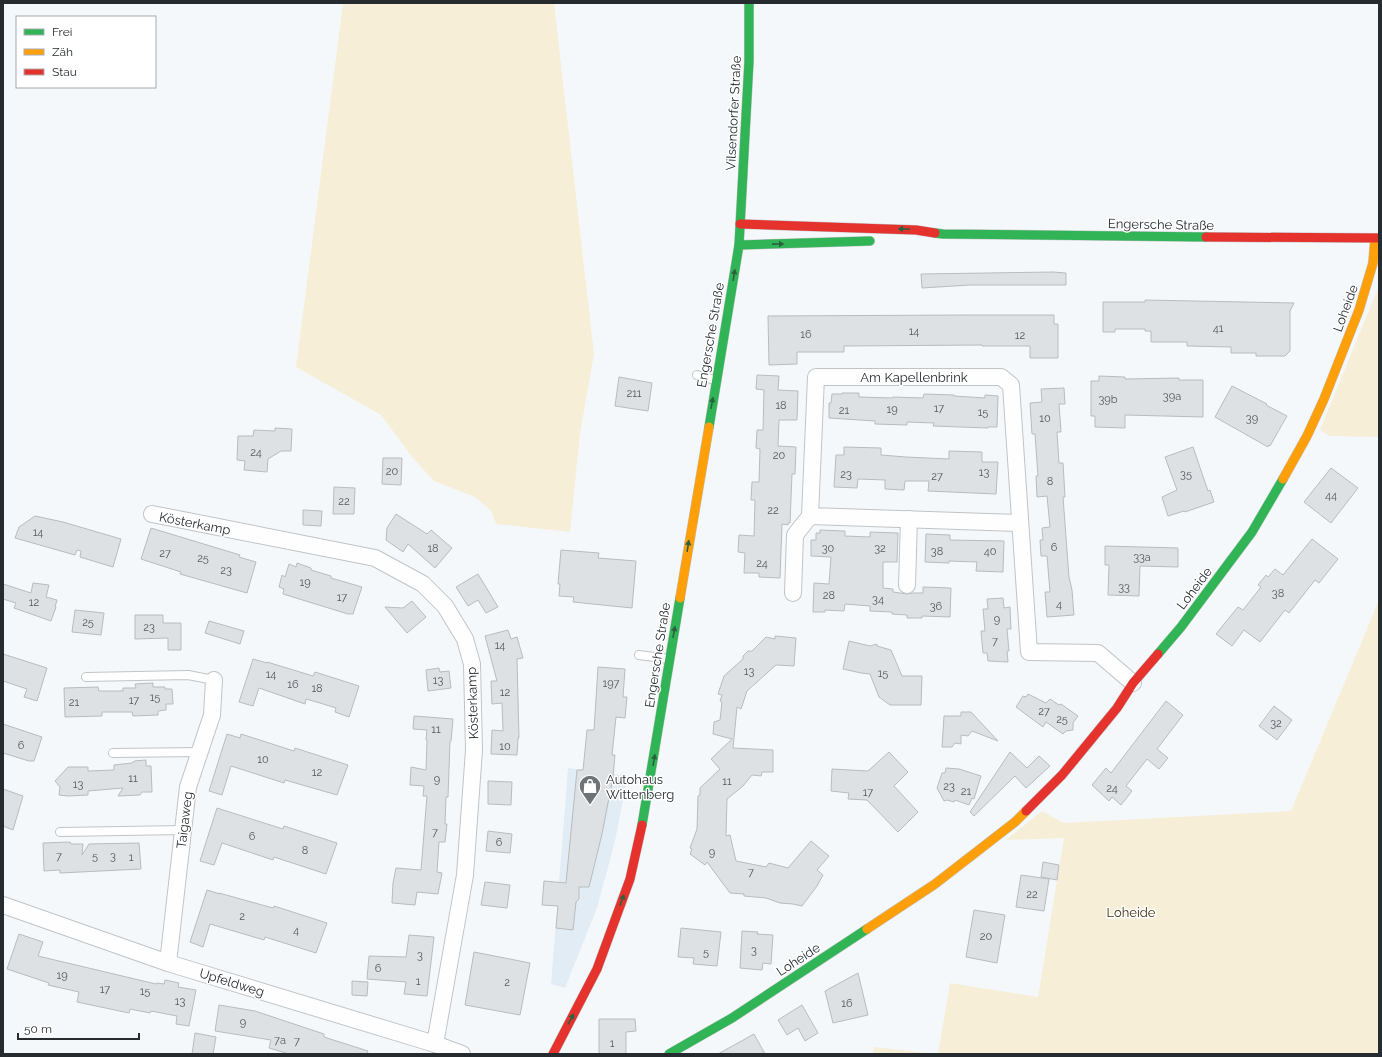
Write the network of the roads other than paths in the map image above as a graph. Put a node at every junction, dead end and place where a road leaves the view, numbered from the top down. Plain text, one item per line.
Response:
1 (749, 3) edge
2 (740, 224) junction
3 (943, 234) junction
4 (1377, 238) edge
5 (917, 240) dead end
6 (879, 241) dead end
7 (739, 245) junction
8 (697, 375) dead end
9 (716, 380) junction
10 (152, 514) dead end
11 (810, 516) junction
12 (909, 519) junction
13 (1020, 523) junction
14 (907, 585) dead end
15 (793, 593) dead end
16 (638, 656) dead end
17 (669, 659) junction
18 (86, 677) dead end
19 (214, 680) joint
20 (1133, 683) junction
21 (200, 752) junction
22 (112, 754) dead end
23 (182, 830) junction
24 (60, 832) dead end
25 (3, 905) edge
26 (168, 963) junction
27 (435, 1044) junction
28 (462, 1054) edge
29 (553, 1054) edge
30 (668, 1054) edge

1 - 2 main road, Vilsendorfer Straße
3 -> 2 main road, Engersche Straße
2 - 7 main road, Engersche Straße
3 - 4 main road, Engersche Straße
3 - 5 main road, Engersche Straße
4 - 20 main road, Loheide
7 -> 6 main road
9 -> 7 main road, Engersche Straße
8 - 9 lane
17 -> 9 main road, Engersche Straße
10 - 27 street, Kösterkamp
11 - 12 street
11 - 13 street, Am Kapellenbrink
11 - 15 street
12 - 13 street
12 - 14 street
13 - 20 street, Am Kapellenbrink
16 - 17 lane
29 -> 17 main road, Engersche Straße
18 - 19 lane
19 - 21 street, Taigaweg
20 - 30 main road, Loheide
21 - 22 lane
21 - 23 street, Taigaweg
23 - 24 lane
23 - 26 street, Taigaweg
25 - 26 street, Upfeldweg
26 - 27 street, Upfeldweg
27 - 28 street, Upfeldweg

